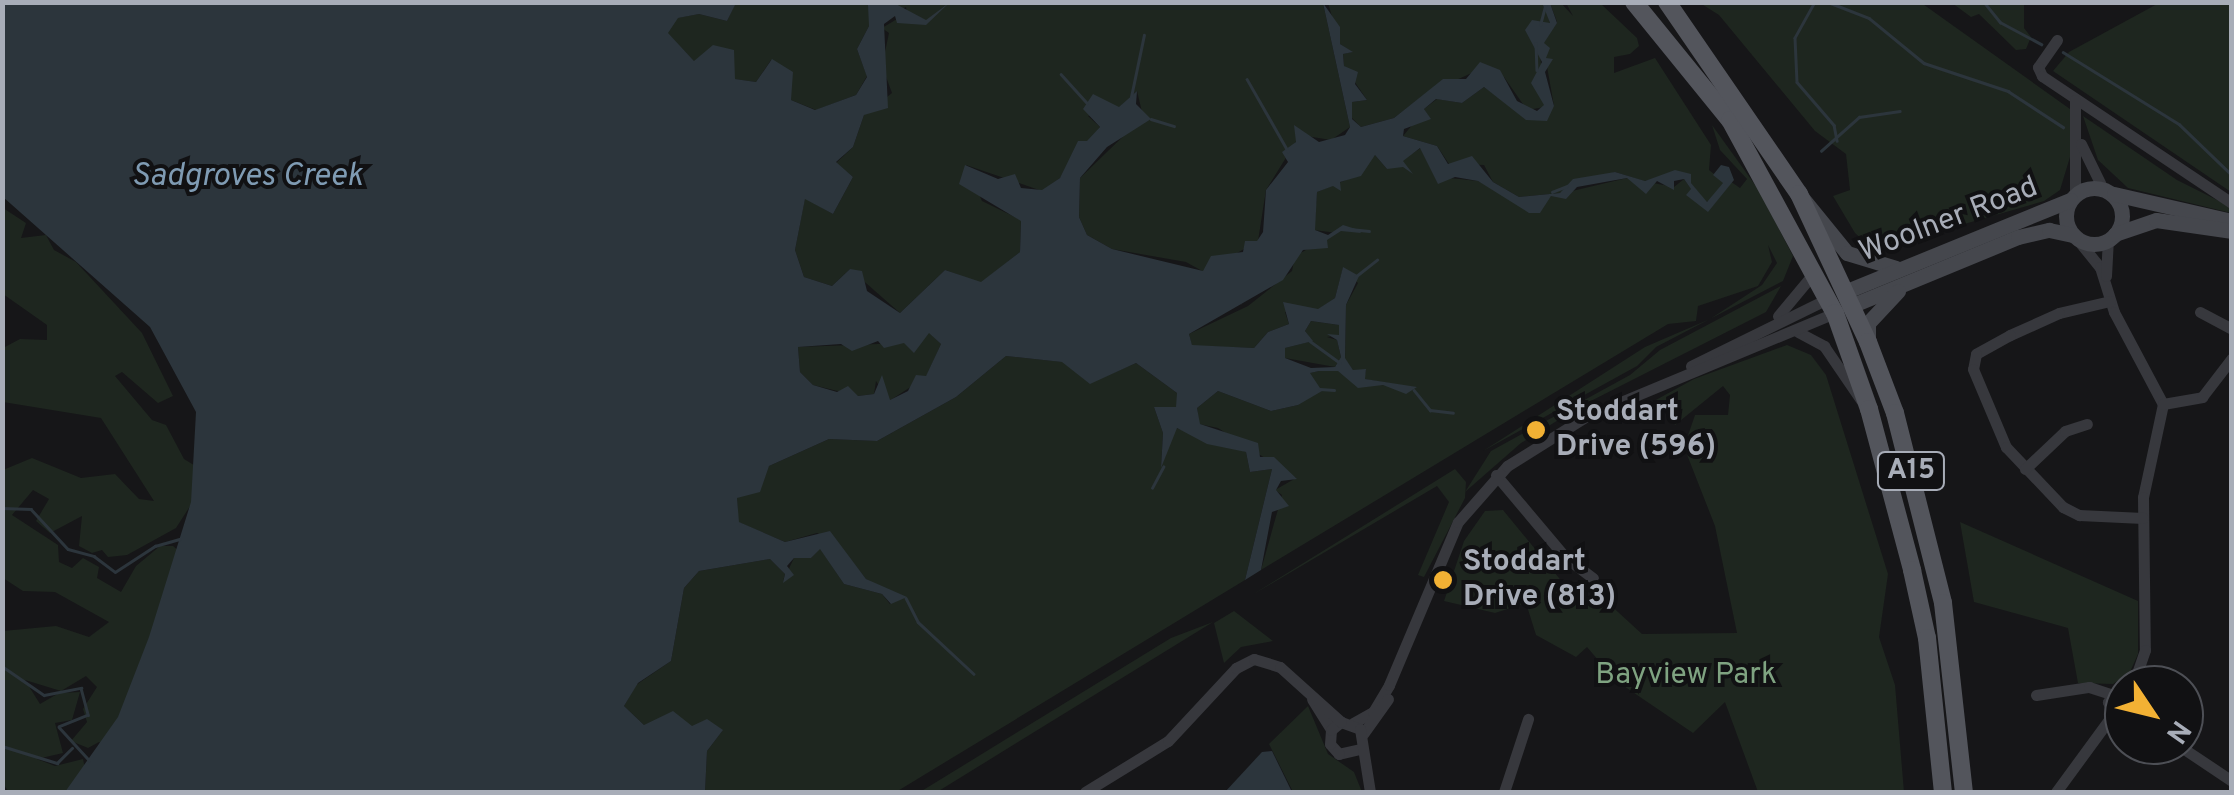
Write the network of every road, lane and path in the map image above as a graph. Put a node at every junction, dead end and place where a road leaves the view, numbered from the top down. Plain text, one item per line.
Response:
1 (1634, 2) edge
2 (1667, 2) edge
3 (2057, 40) dead end
4 (2075, 100) junction
5 (2078, 130) junction
6 (2107, 191) junction
7 (1799, 194) junction
8 (2073, 197) junction
9 (2232, 203) edge
10 (2232, 220) edge
11 (2232, 232) edge
12 (2075, 237) junction
13 (2112, 237) junction
14 (1809, 257) junction
15 (1906, 274) junction
16 (2109, 296) junction
17 (1850, 298) junction
18 (1832, 306) junction
19 (2200, 312) dead end
20 (1762, 328) junction
21 (2232, 328) edge
22 (1789, 335) junction
23 (1868, 342) junction
24 (2232, 358) edge
25 (1657, 384) junction
26 (2162, 404) junction
27 (1870, 408) junction
28 (2087, 424) dead end
29 (2025, 468) junction
30 (1496, 475) junction
31 (2143, 518) junction
32 (1593, 578) dead end
33 (2140, 665) edge
34 (1394, 671) junction
35 (2104, 692) edge
36 (2036, 696) dead end
37 (1528, 719) dead end
38 (1342, 725) junction
39 (2104, 733) edge
40 (1362, 734) junction
41 (1360, 749) junction
42 (1345, 756) junction
43 (2204, 762) edge
44 (2232, 781) edge
45 (1085, 792) edge
46 (1369, 792) edge
47 (1504, 792) edge
48 (1943, 792) edge
49 (1964, 792) edge
50 (2056, 792) edge

1 - 14 main road, A15
2 - 7 main road, A15
3 - 4 street
4 - 5 street
4 - 9 street
5 - 6 street
5 - 8 street
6 - 8 main road
6 - 10 main road
6 - 13 main road
7 - 15 main road
7 - 17 main road, A15
8 - 12 main road
8 - 15 main road, Woolner Road
11 - 13 main road
12 - 13 main road
12 - 15 main road, Woolner Road
12 - 16 street
13 - 16 street
14 - 18 main road, A15
14 - 20 street
15 - 17 main road, Woolner Road
15 - 23 main road
16 - 26 street
16 - 29 street
17 - 18 main road
17 - 23 main road, A15
18 - 20 street
18 - 22 street
18 - 27 main road, A15
19 - 21 street
20 - 25 street
22 - 25 street
22 - 27 street
23 - 49 main road, A15
24 - 26 street
25 - 30 street
26 - 31 street
27 - 48 main road, A15
28 - 29 street
29 - 31 street
30 - 32 street
30 - 34 street
31 - 33 street
34 - 38 street
34 - 40 street
35 - 36 street
37 - 47 street
38 - 40 street
38 - 42 street
38 - 45 street
39 - 50 street
40 - 41 street
41 - 42 street
41 - 46 street
42 - 46 street
43 - 44 street

